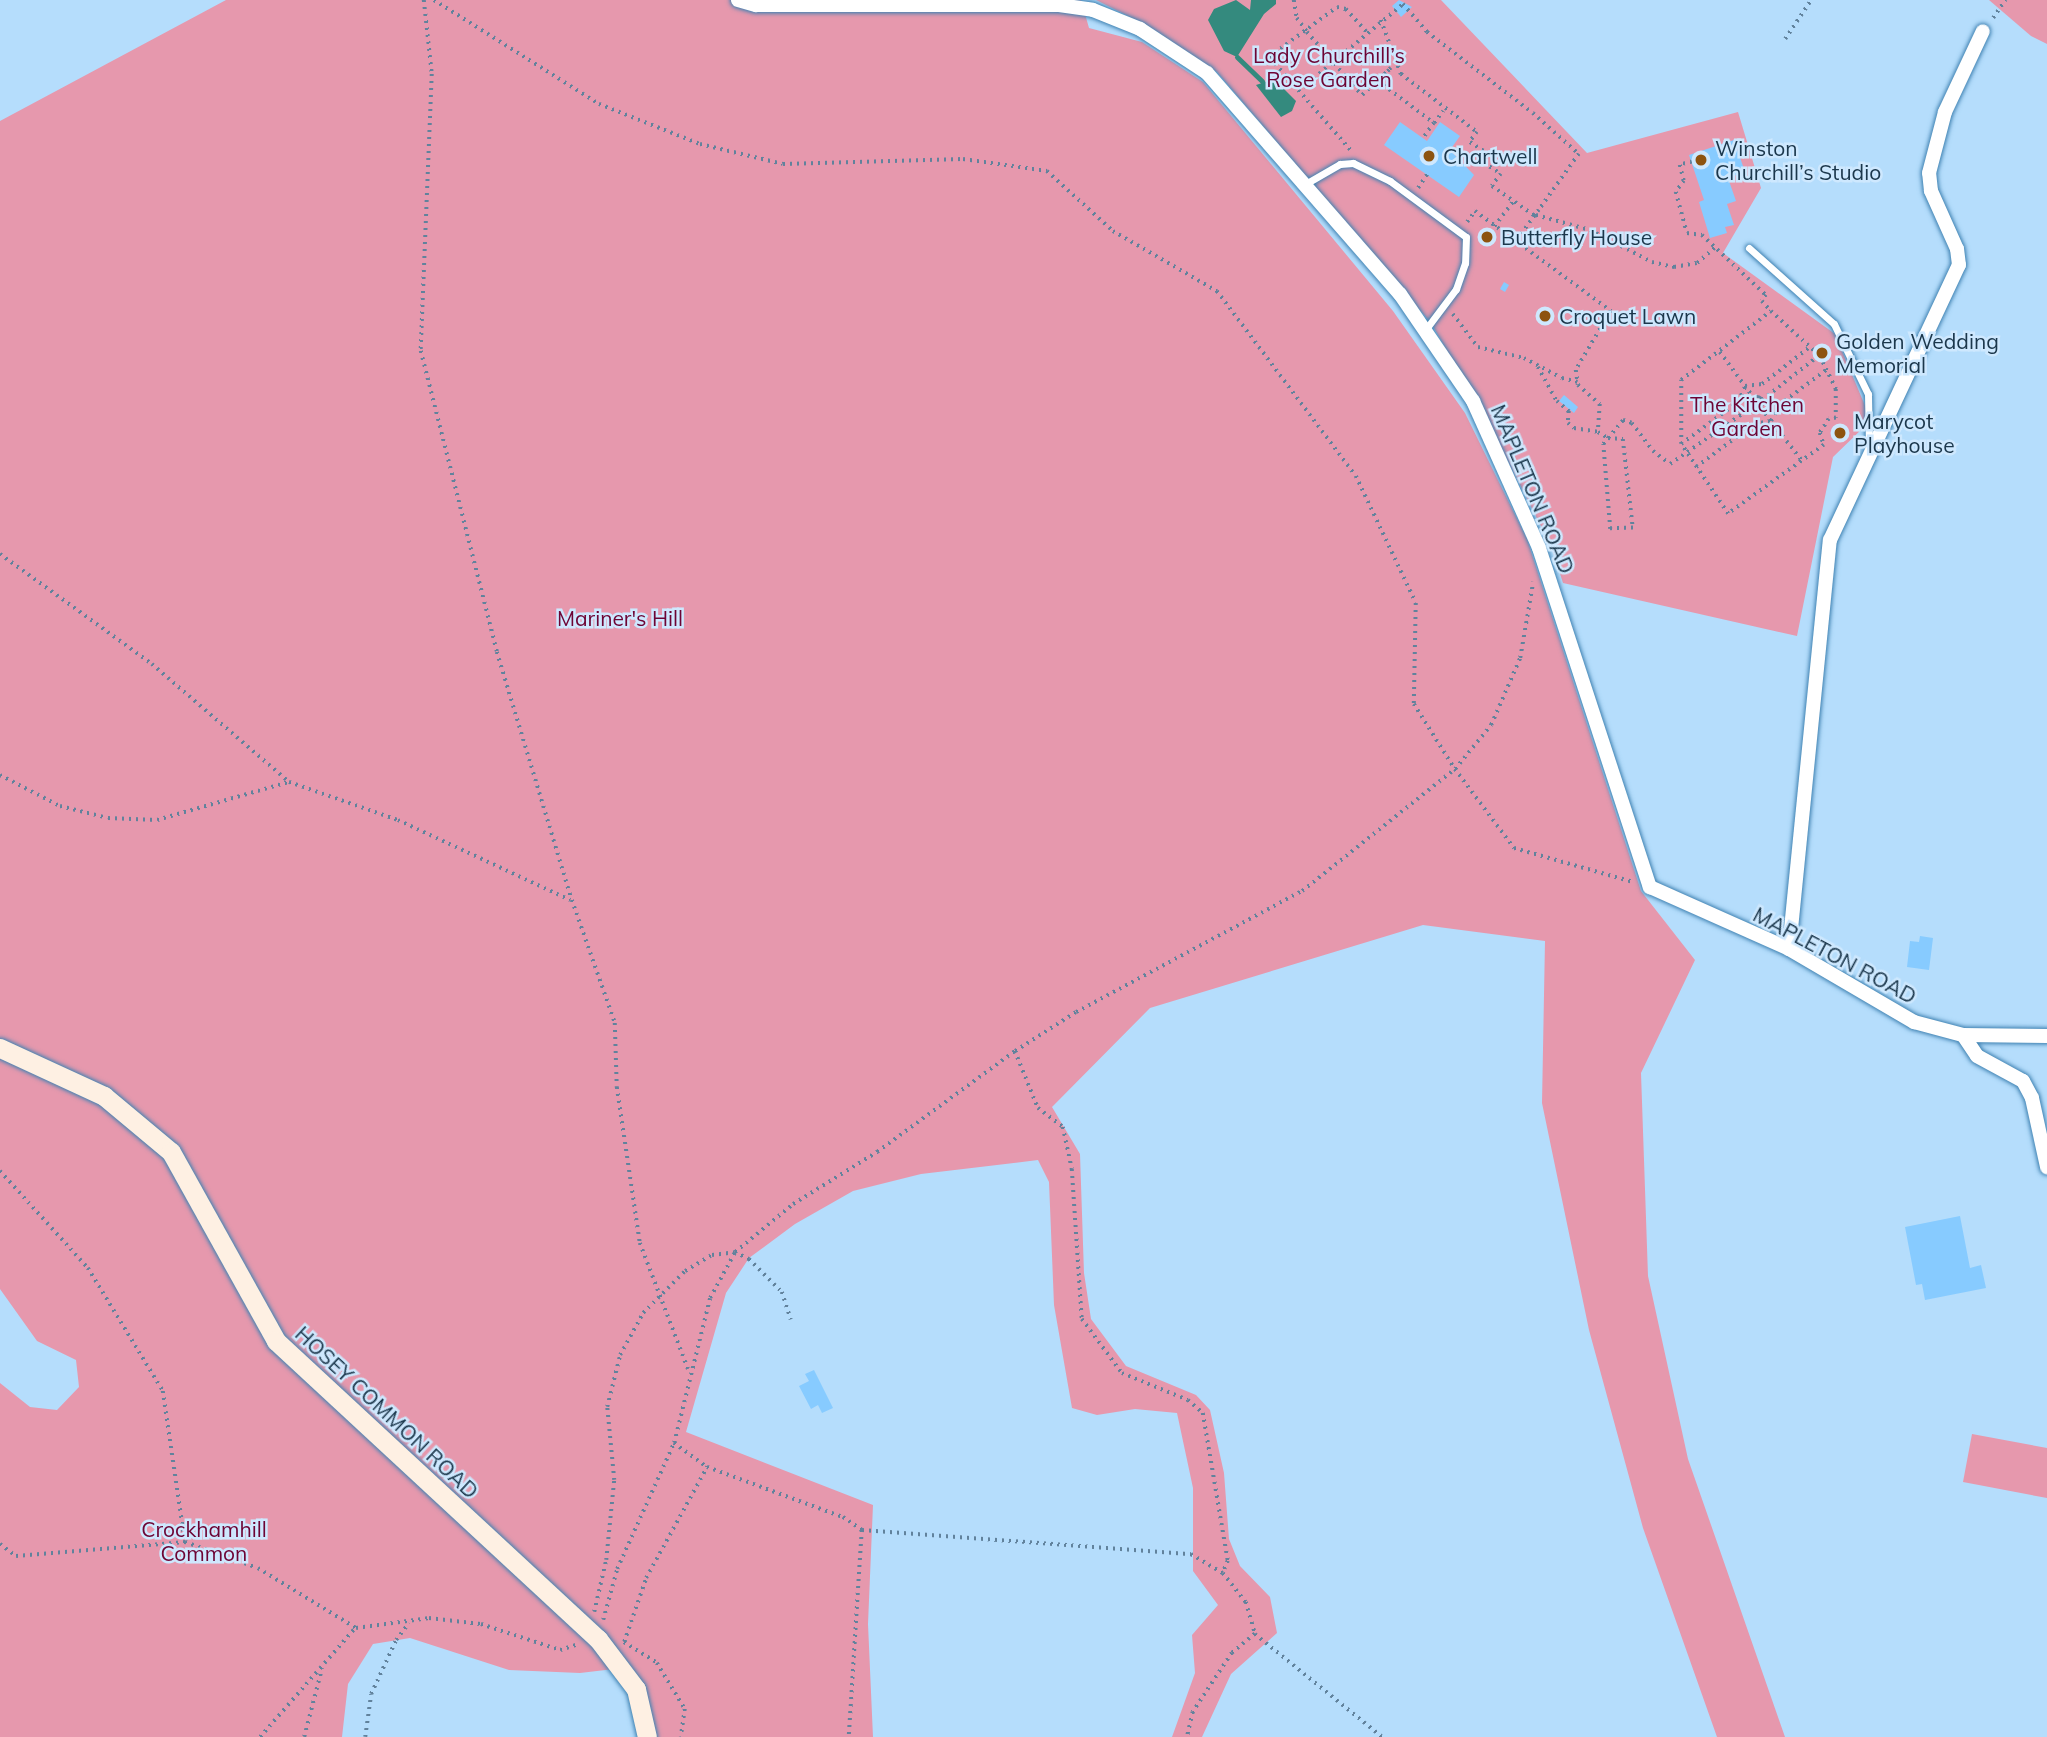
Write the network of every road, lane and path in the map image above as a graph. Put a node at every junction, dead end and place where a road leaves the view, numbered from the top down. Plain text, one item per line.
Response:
1 (424, 0) edge
2 (433, 0) edge
3 (738, 0) edge
4 (1294, 0) edge
5 (1811, 0) edge
6 (2006, 0) edge
7 (1094, 5) edge
8 (1381, 20) junction
9 (1307, 32) junction
10 (1367, 32) junction
11 (1983, 32) joint
12 (1785, 39) dead end
13 (1333, 62) junction
14 (1400, 65) junction
15 (1391, 68) junction
16 (1303, 87) dead end
17 (1443, 110) junction
18 (1434, 123) junction
19 (1423, 138) dead end
20 (1692, 162) dead end
21 (1365, 168) junction
22 (1307, 183) junction
23 (1514, 200) junction
24 (1475, 211) dead end
25 (1537, 212) junction
26 (1494, 227) junction
27 (1490, 232) dead end
28 (1515, 243) junction
29 (1714, 248) junction
30 (1749, 248) dead end
31 (1448, 303) junction
32 (1771, 311) junction
33 (1426, 329) junction
34 (1811, 346) junction
35 (1720, 351) junction
36 (1821, 354) junction
37 (1536, 365) junction
38 (1826, 370) junction
39 (1578, 382) junction
40 (1745, 386) junction
41 (1754, 398) junction
42 (1762, 400) junction
43 (1752, 407) junction
44 (1761, 408) junction
45 (1771, 421) junction
46 (1598, 432) junction
47 (1608, 438) junction
48 (1681, 444) junction
49 (1688, 456) junction
50 (1869, 456) junction
51 (1803, 462) junction
52 (1696, 467) junction
53 (1539, 548) junction
54 (0, 554) edge
55 (1455, 769) junction
56 (0, 775) edge
57 (289, 782) junction
58 (1650, 887) junction
59 (572, 900) junction
60 (1789, 949) junction
61 (1963, 1035) junction
62 (2047, 1035) edge
63 (0, 1048) edge
64 (1015, 1051) junction
65 (2047, 1167) edge
66 (0, 1171) edge
67 (735, 1252) junction
68 (660, 1294) junction
69 (791, 1320) dead end
70 (689, 1371) junction
71 (674, 1443) junction
72 (707, 1467) junction
73 (862, 1530) junction
74 (185, 1542) junction
75 (0, 1546) edge
76 (1223, 1573) junction
77 (409, 1623) junction
78 (356, 1628) junction
79 (1255, 1634) junction
80 (594, 1635) junction
81 (624, 1642) junction
82 (323, 1664) junction
83 (260, 1737) edge
84 (304, 1737) edge
85 (365, 1737) edge
86 (647, 1737) edge
87 (681, 1737) edge
88 (849, 1737) edge
89 (1187, 1737) edge
90 (1382, 1737) edge

1 - 59 path
2 - 55 path
3 - 7 street, MAPLETON ROAD
4 - 9 path
5 - 12 path
6 - 11 path
7 - 22 street, MAPLETON ROAD
8 - 10 path
8 - 14 path
8 - 25 path
9 - 10 path
9 - 13 path
9 - 21 path
10 - 13 path
11 - 50 street
13 - 15 path
13 - 16 path
14 - 15 path
14 - 17 path
15 - 18 path
17 - 18 path
17 - 23 path
18 - 19 path
20 - 29 path
21 - 22 lane
21 - 31 lane
22 - 33 street, MAPLETON ROAD
23 - 25 path
23 - 26 path
24 - 26 path
25 - 28 path
25 - 29 path
26 - 27 path
26 - 28 path
28 - 39 path
29 - 32 path
30 - 50 lane
31 - 33 lane
31 - 37 path
32 - 34 path
32 - 35 path
33 - 53 street, MAPLETON ROAD
34 - 36 path
34 - 40 path
35 - 40 path
35 - 48 path
36 - 38 path
36 - 42 path
37 - 39 path
37 - 46 path
38 - 45 path
38 - 51 path
39 - 46 path
40 - 41 path
40 - 48 path
41 - 42 path
41 - 43 path
42 - 44 path
43 - 44 path
43 - 49 path
44 - 45 path
45 - 51 path
45 - 52 path
46 - 47 path
47 - 47 path
47 - 49 path
48 - 49 path
49 - 52 path
50 - 60 street
51 - 52 path
53 - 55 path
53 - 58 street, MAPLETON ROAD
54 - 57 path
55 - 58 path
55 - 64 path
56 - 57 path
57 - 59 path
58 - 60 street, MAPLETON ROAD
59 - 68 path
60 - 61 street, MAPLETON ROAD
61 - 62 street, MAPLETON ROAD
61 - 65 street
63 - 80 main road, HOSEY COMMON ROAD
64 - 67 path
64 - 76 path
66 - 74 path
67 - 68 path
67 - 69 path
67 - 70 path
68 - 70 path
68 - 80 path
70 - 71 path
71 - 72 path
71 - 80 path
72 - 73 path
72 - 81 path
73 - 76 path
73 - 88 path
74 - 75 path
74 - 78 path
76 - 79 path
77 - 78 path
77 - 80 path
77 - 85 path
78 - 82 path
79 - 89 path
79 - 90 path
80 - 81 path
80 - 86 main road, HOSEY COMMON ROAD
81 - 87 path
82 - 83 path
82 - 84 path

